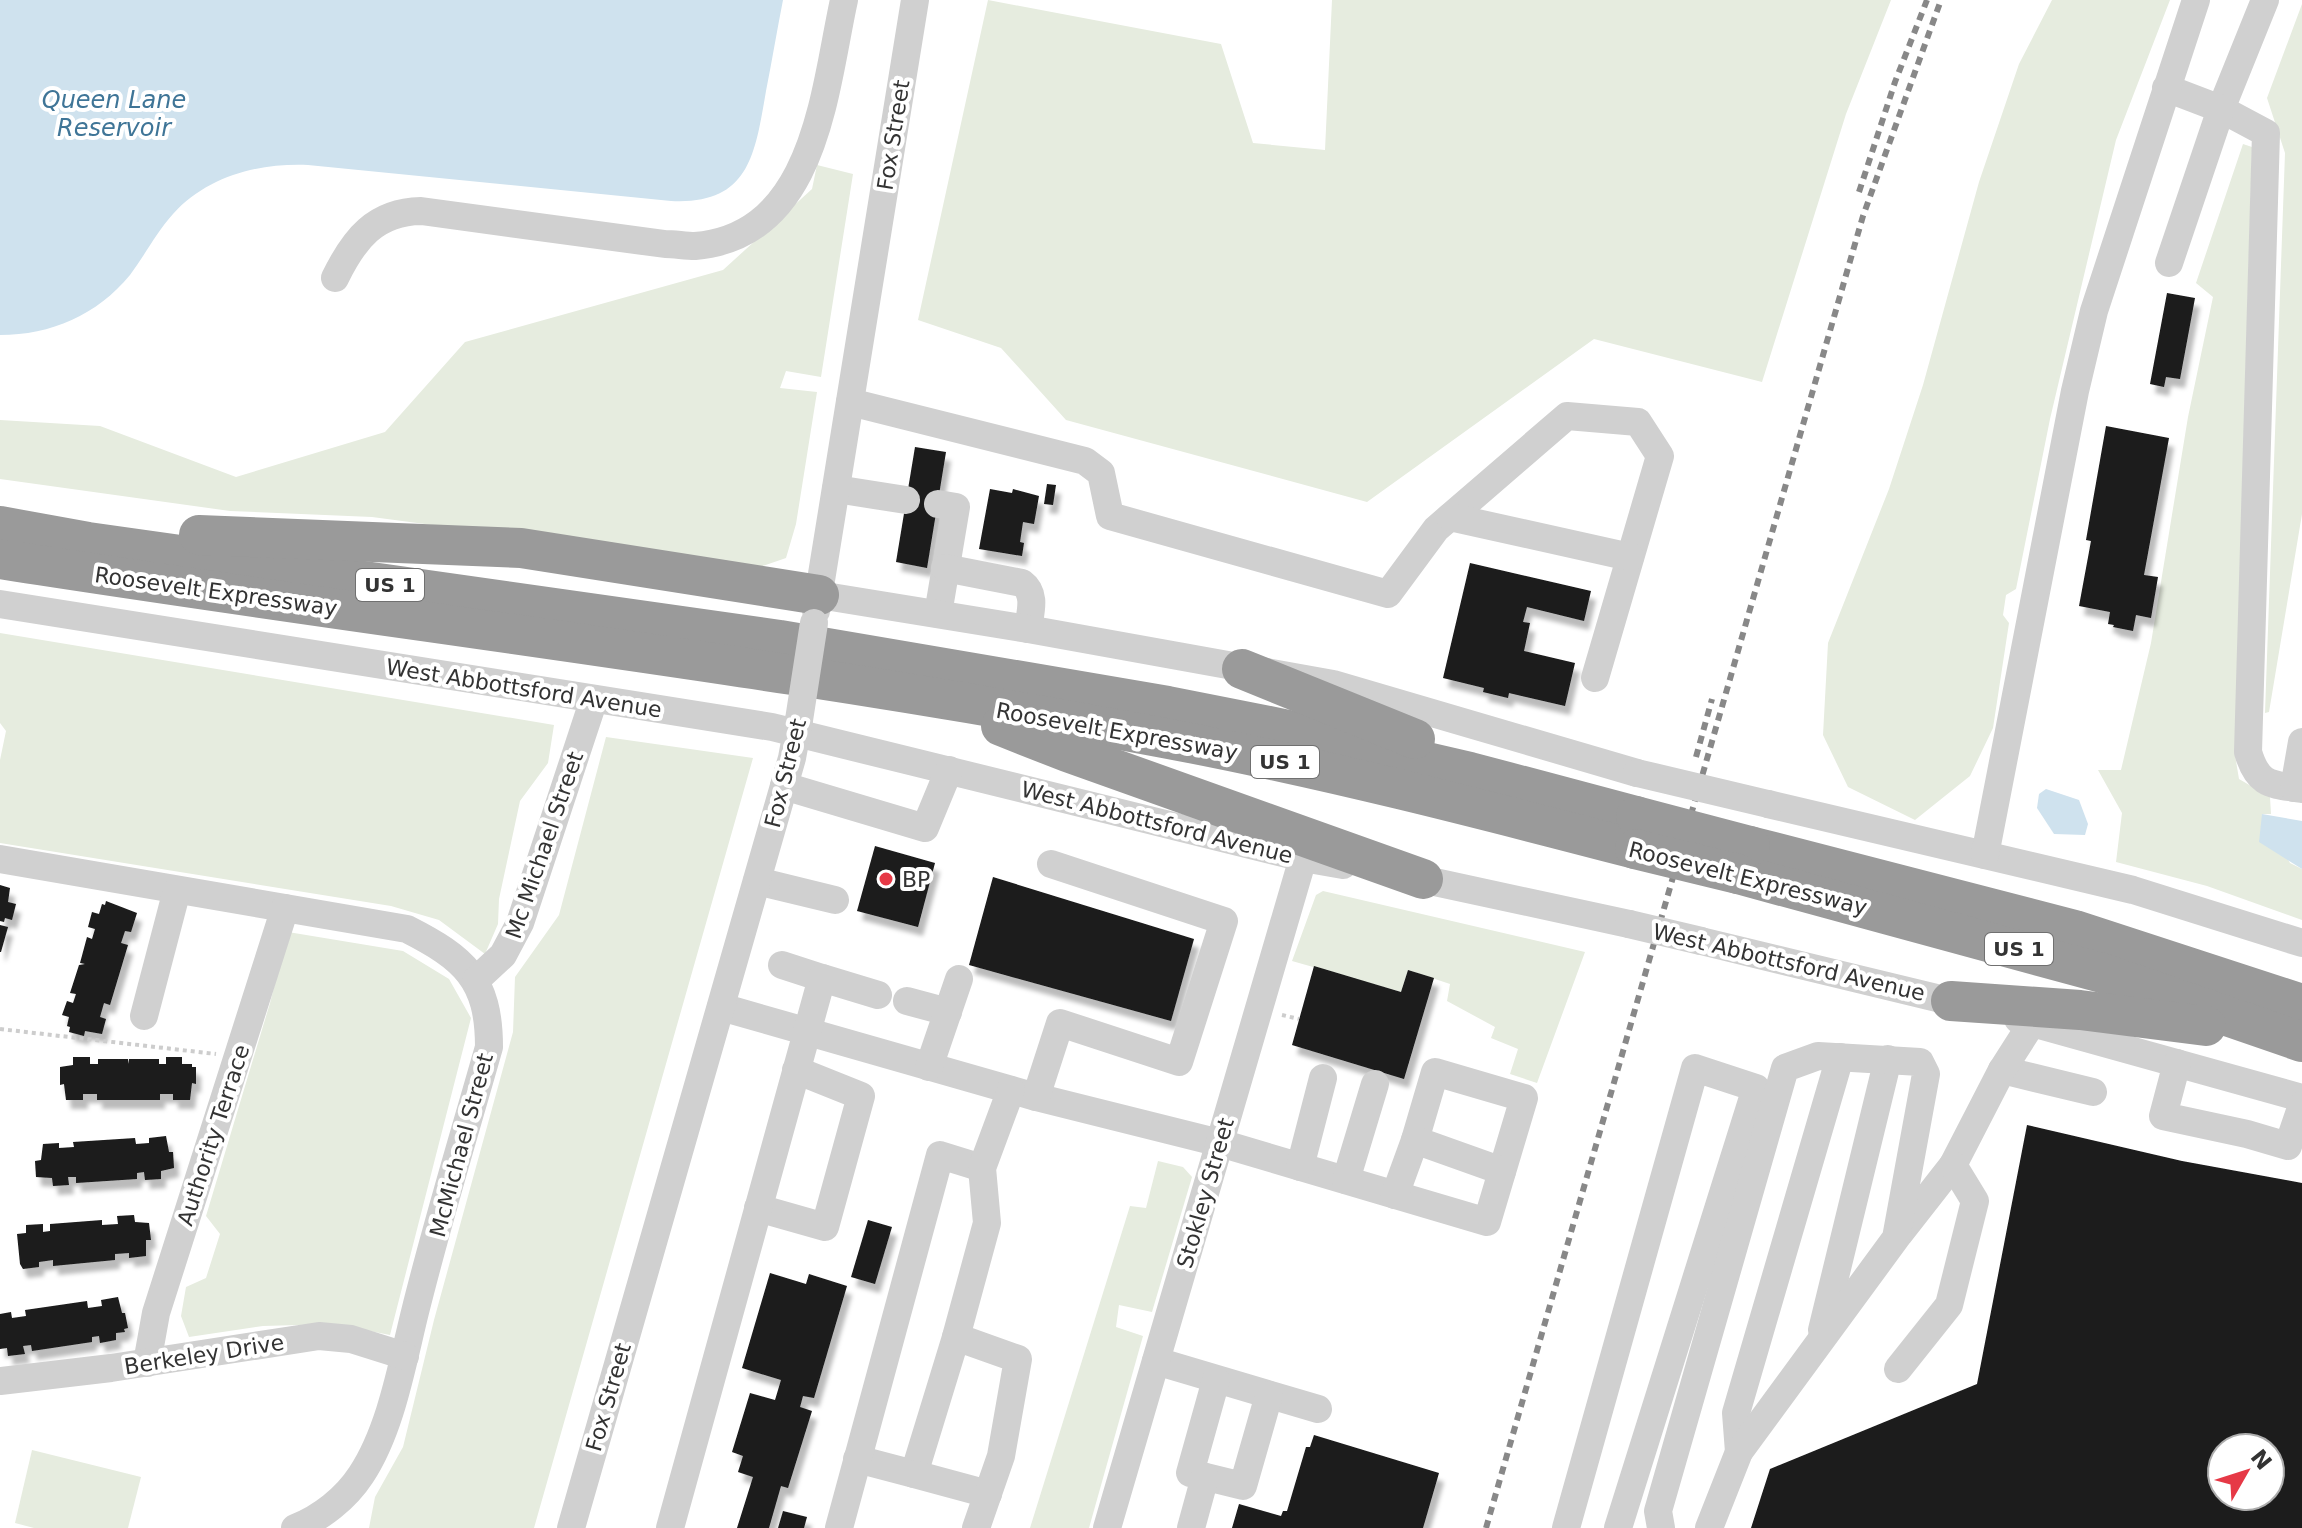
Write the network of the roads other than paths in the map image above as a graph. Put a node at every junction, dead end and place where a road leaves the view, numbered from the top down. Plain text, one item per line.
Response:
1 (844, 0) edge
2 (915, 0) edge
3 (2196, 0) edge
4 (2265, 0) edge
5 (2166, 88) junction
6 (2221, 109) junction
7 (2169, 263) dead end
8 (335, 278) dead end
9 (850, 402) junction
10 (836, 489) junction
11 (906, 500) dead end
12 (938, 504) dead end
13 (1450, 517) junction
14 (0, 526) edge
15 (88, 542) junction
16 (1630, 557) junction
17 (0, 559) edge
18 (945, 568) junction
19 (0, 604) edge
20 (817, 609) junction
21 (938, 614) junction
22 (1028, 629) junction
23 (1242, 669) junction
24 (1595, 678) dead end
25 (931, 697) junction
26 (594, 699) junction
27 (797, 727) junction
28 (2302, 742) edge
29 (949, 770) junction
30 (1470, 772) junction
31 (784, 786) junction
32 (2298, 788) edge
33 (1635, 832) junction
34 (1985, 855) junction
35 (1303, 858) junction
36 (0, 859) edge
37 (1051, 864) dead end
38 (1423, 879) junction
39 (757, 881) junction
40 (177, 890) junction
41 (835, 900) dead end
42 (285, 908) junction
43 (2302, 943) edge
44 (782, 965) dead end
45 (822, 978) junction
46 (959, 979) dead end
47 (476, 980) junction
48 (878, 995) dead end
49 (907, 1001) dead end
50 (1951, 1001) junction
51 (721, 1007) junction
52 (948, 1012) junction
53 (144, 1016) dead end
54 (2032, 1023) junction
55 (2300, 1029) edge
56 (806, 1031) junction
57 (1840, 1057) junction
58 (1888, 1059) junction
59 (2177, 1063) junction
60 (929, 1067) junction
61 (796, 1070) junction
62 (2002, 1070) junction
63 (1323, 1078) dead end
64 (1375, 1084) dead end
65 (2093, 1092) dead end
66 (1023, 1094) junction
67 (2302, 1098) edge
68 (2302, 1105) edge
69 (1415, 1140) junction
70 (1220, 1143) junction
71 (2295, 1148) edge
72 (1953, 1165) junction
73 (1300, 1167) junction
74 (982, 1168) junction
75 (1502, 1171) junction
76 (1346, 1180) junction
77 (1395, 1195) junction
78 (758, 1208) junction
79 (1896, 1238) junction
80 (956, 1337) junction
81 (1819, 1343) junction
82 (405, 1356) junction
83 (1156, 1361) junction
84 (147, 1363) junction
85 (1898, 1369) dead end
86 (1216, 1380) junction
87 (0, 1381) edge
88 (1269, 1395) junction
89 (1318, 1409) dead end
90 (1739, 1452) junction
91 (857, 1459) junction
92 (914, 1474) junction
93 (1205, 1477) junction
94 (988, 1494) junction
95 (295, 1528) edge
96 (571, 1528) edge
97 (670, 1528) edge
98 (839, 1528) edge
99 (976, 1528) edge
100 (1107, 1528) edge
101 (1191, 1528) edge
102 (1566, 1528) edge
103 (1618, 1528) edge
104 (1661, 1528) edge
105 (1709, 1528) edge

1 - 8 street
2 - 9 street, Fox Street
3 - 5 street
4 - 6 street
5 - 6 street
5 - 34 street
6 - 7 street
6 - 32 street
9 - 10 street, Fox Street
9 - 13 street
10 - 11 street
10 - 20 street, Fox Street
12 - 18 street
13 - 16 street
13 - 16 street
14 - 15 highway, Roosevelt Expressway / US 1
15 - 20 highway
15 - 30 highway, Roosevelt Expressway / US 1
16 - 24 street
17 - 25 highway, Roosevelt Expressway / US 1
18 - 21 street
18 - 22 street
19 - 26 street, West Abbottsford Avenue
20 - 21 street
20 - 27 street, Fox Street, bridge
21 - 22 street
22 - 23 street
23 - 30 highway
23 - 34 street, bridge
25 - 33 highway, Roosevelt Expressway / US 1
25 - 38 highway
26 - 27 street, West Abbottsford Avenue
26 - 47 street, Mc Michael Street
27 - 29 street, West Abbottsford Avenue
27 - 31 street, Fox Street
28 - 32 street
29 - 31 street
29 - 35 street, West Abbottsford Avenue
30 - 33 highway, Roosevelt Expressway / US 1
31 - 39 street, Fox Street
33 - 55 highway, Roosevelt Expressway / US 1, bridge
34 - 43 street
35 - 38 street, West Abbottsford Avenue
35 - 70 street, Stokley Street
36 - 40 street, McMichael Street
37 - 66 street
38 - 50 street, West Abbottsford Avenue, bridge
39 - 41 street
39 - 51 street, Fox Street
40 - 42 street, McMichael Street
40 - 53 street
42 - 47 street, McMichael Street
42 - 84 street, Authority Terrace
44 - 45 street
45 - 48 street
45 - 56 street
46 - 52 street
47 - 82 street, McMichael Street
49 - 52 street
50 - 54 street, West Abbottsford Avenue
50 - 55 highway
51 - 56 street
51 - 96 street, Fox Street
52 - 60 street
54 - 59 street, West Abbottsford Avenue
54 - 62 street
56 - 60 street
56 - 61 street
57 - 58 street
57 - 90 street
57 - 104 street
58 - 79 street
58 - 81 street
59 - 67 street, West Abbottsford Avenue
59 - 71 street
60 - 66 street
61 - 78 street
61 - 78 street
62 - 65 street
62 - 72 street
63 - 73 street
64 - 76 street
66 - 70 street
66 - 74 street
68 - 71 street
69 - 75 street
69 - 75 street
69 - 77 street
70 - 73 street
70 - 83 street, Stokley Street
72 - 79 street
72 - 85 street
73 - 76 street
74 - 80 street
74 - 91 street
75 - 77 street
76 - 77 street
78 - 97 street
79 - 81 street
80 - 92 street
80 - 94 street
81 - 90 street
82 - 84 street, Berkeley Drive
82 - 95 street, McMichael Street
83 - 86 street
83 - 100 street, Stokley Street
84 - 87 street, Berkeley Drive
86 - 88 street
86 - 93 street
88 - 89 street
88 - 93 street
90 - 105 street
91 - 92 street
91 - 98 street
92 - 94 street
93 - 101 street
94 - 99 street
102 - 103 street

